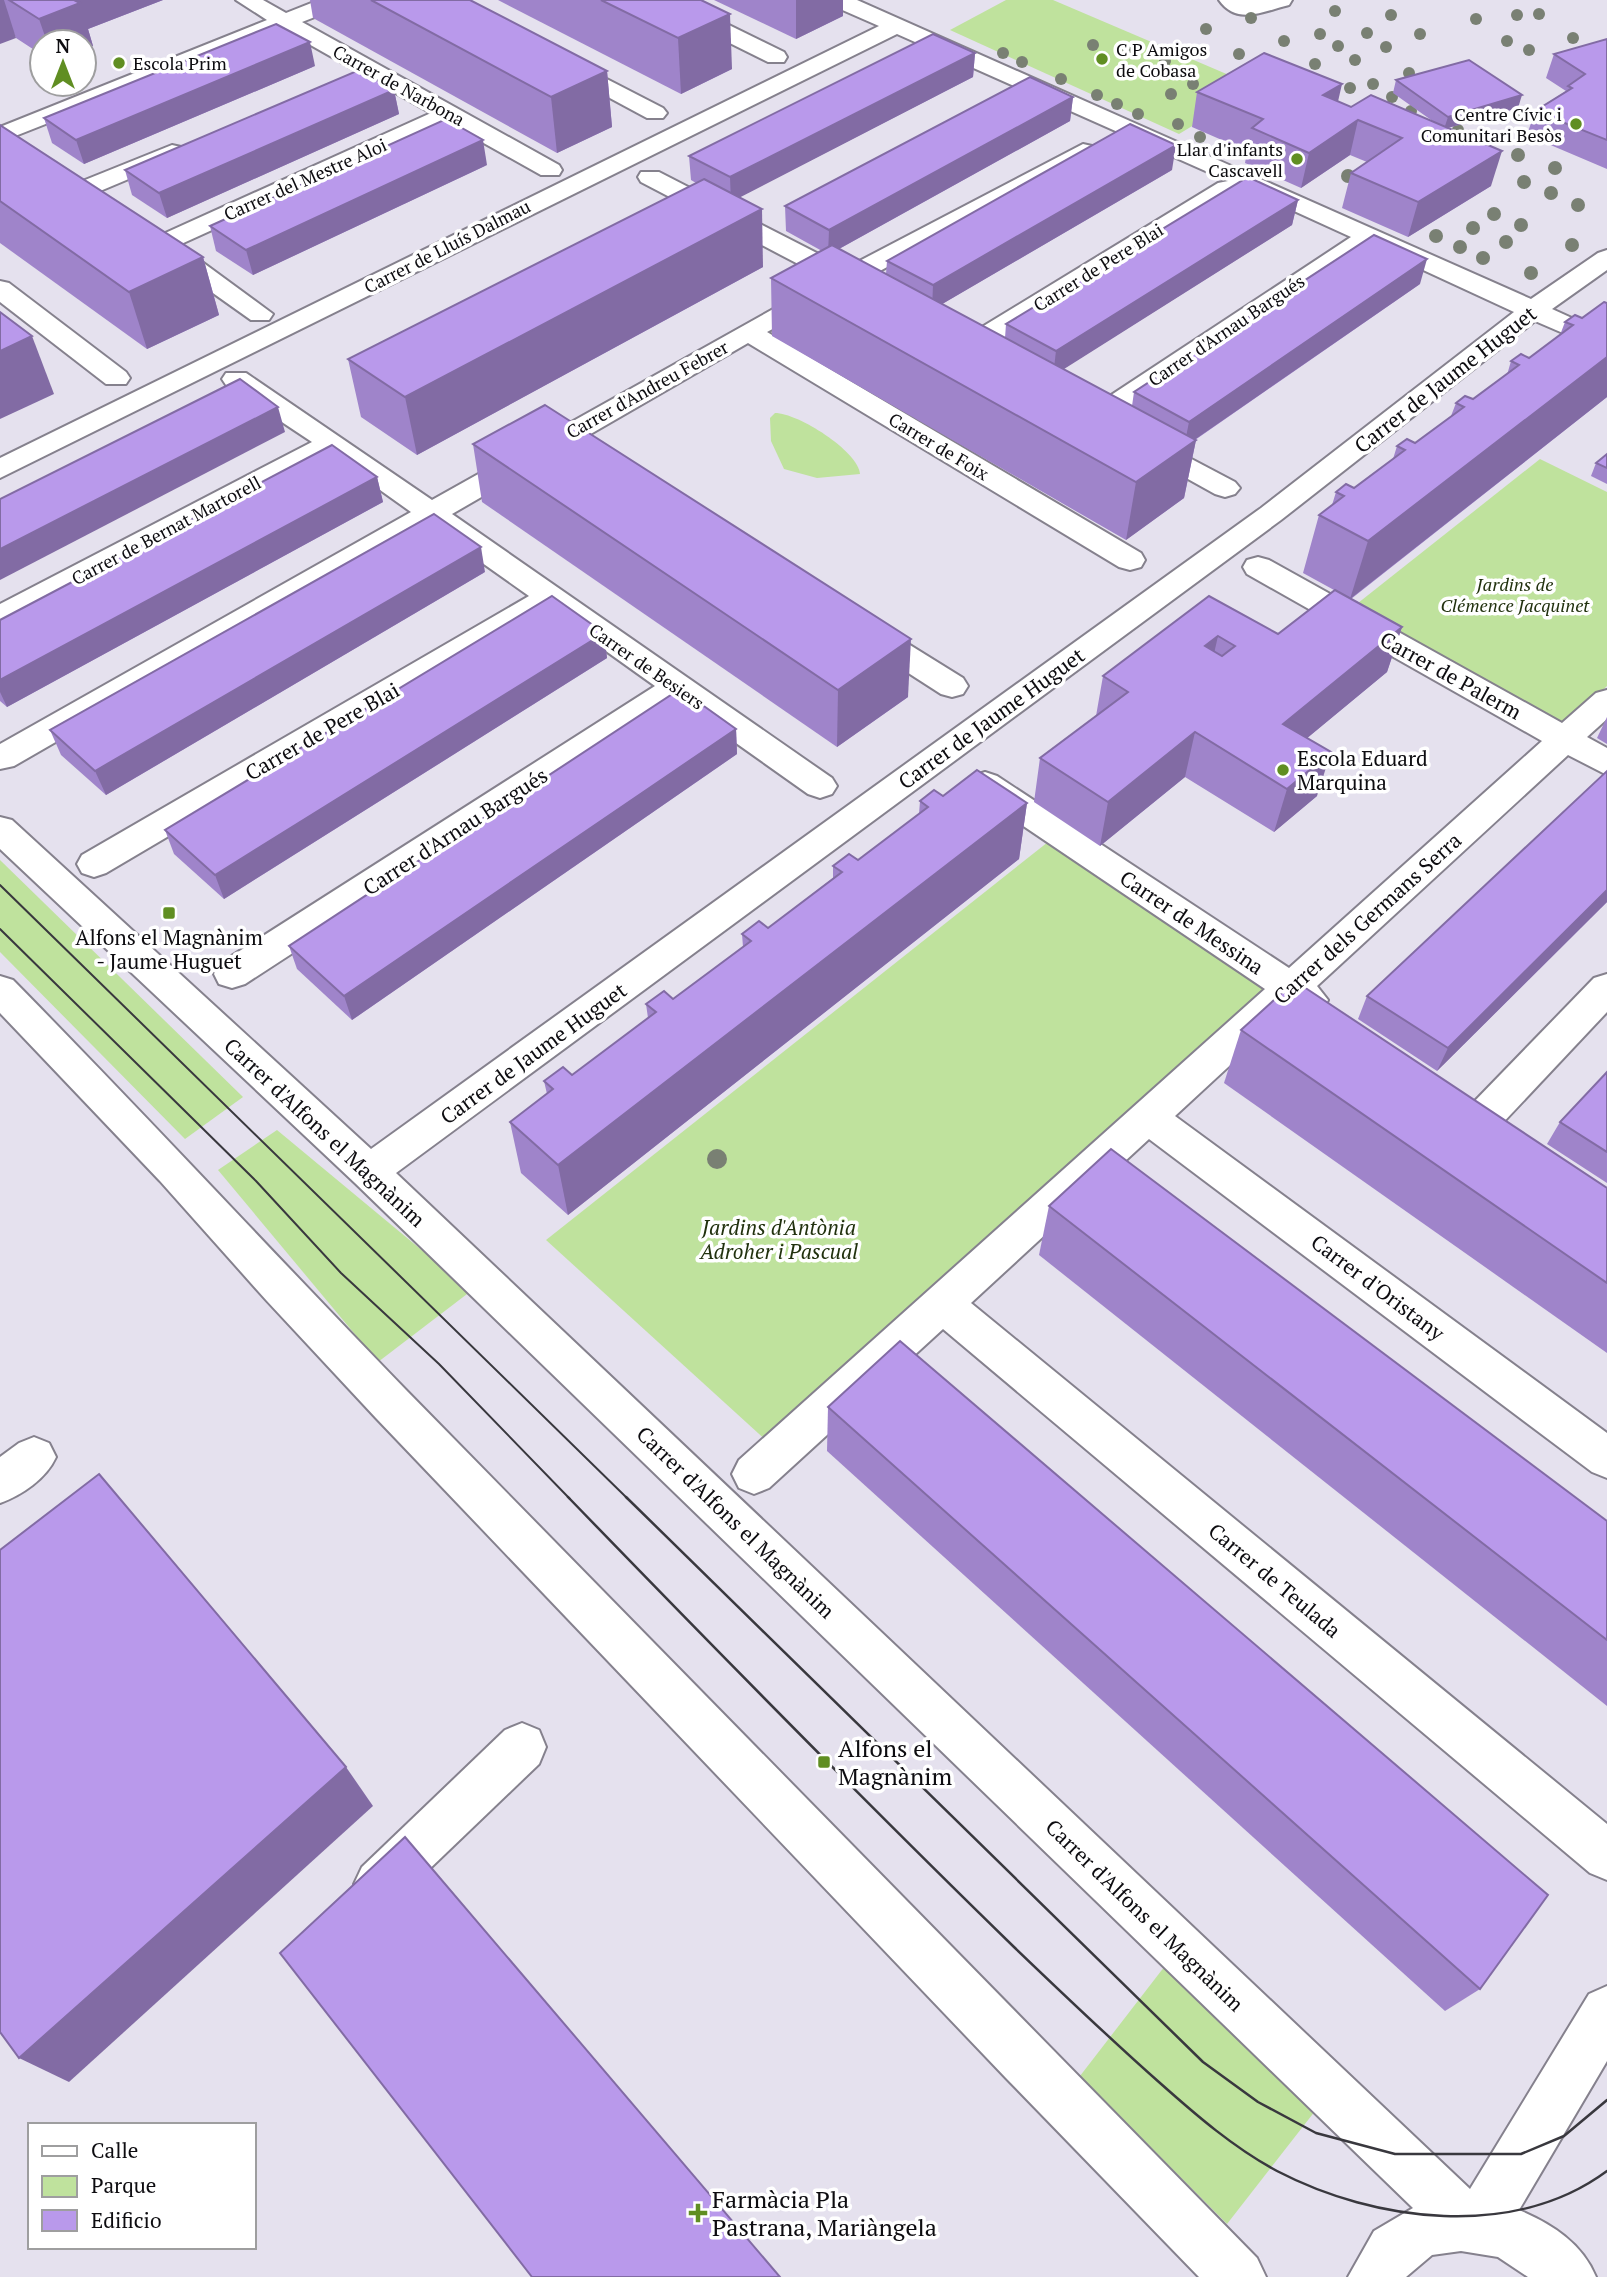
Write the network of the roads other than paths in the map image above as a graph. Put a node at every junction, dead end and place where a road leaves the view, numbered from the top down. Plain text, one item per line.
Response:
1 (247, 0) edge
2 (338, 0) edge
3 (661, 0) edge
4 (839, 0) edge
5 (1281, 0) edge
6 (1237, 5) edge
7 (285, 21) junction
8 (896, 26) junction
9 (546, 53) edge
10 (776, 57) dead end
11 (368, 67) junction
12 (343, 78) edge
13 (450, 113) junction
14 (655, 113) dead end
15 (1115, 135) edge
16 (7, 140) edge
17 (195, 142) edge
18 (550, 170) dead end
19 (650, 177) dead end
20 (1227, 188) edge
21 (106, 205) edge
22 (778, 217) dead end
23 (139, 229) edge
24 (754, 230) junction
25 (161, 244) junction
26 (1354, 244) edge
27 (1607, 258) edge
28 (860, 286) junction
29 (0, 289) edge
30 (1533, 310) junction
31 (260, 314) dead end
32 (748, 332) junction
33 (945, 333) edge
34 (1607, 344) edge
35 (234, 377) dead end
36 (116, 378) dead end
37 (1074, 404) edge
38 (1097, 417) junction
39 (332, 443) junction
40 (0, 469) edge
41 (1225, 488) dead end
42 (430, 514) junction
43 (1130, 560) dead end
44 (1258, 567) dead end
45 (550, 597) junction
46 (836, 613) edge
47 (0, 617) edge
48 (952, 686) dead end
49 (677, 687) junction
50 (1607, 701) edge
51 (1565, 739) junction
52 (2, 758) edge
53 (1607, 763) edge
54 (985, 784) edge
55 (820, 786) dead end
56 (0, 829) edge
57 (94, 864) dead end
58 (232, 974) dead end
59 (1291, 988) junction
60 (1607, 988) edge
61 (0, 990) edge
62 (1336, 1018) edge
63 (1148, 1117) junction
64 (1483, 1118) edge
65 (369, 1172) junction
66 (942, 1304) junction
67 (34, 1457) dead end
68 (1607, 1458) edge
69 (754, 1474) dead end
70 (0, 1483) edge
71 (522, 1747) dead end
72 (1607, 1856) edge
73 (351, 1910) edge
74 (1607, 2012) edge
75 (1473, 2223) junction
76 (1238, 2277) edge
77 (1376, 2277) edge
78 (1568, 2277) edge

1 - 7 street, Carrer de Narbona
2 - 7 street
3 - 10 street
4 - 8 street
5 - 6 street
7 - 11 street, Carrer de Narbona
7 - 16 street
8 - 30 street
8 - 40 street, Carrer de Lluís Dalmau
9 - 14 street
11 - 12 street
11 - 13 street, Carrer de Narbona
13 - 18 street, Carrer de Narbona
13 - 25 street, Carrer del Mestre Aloi
15 - 28 street, Carrer d'Andreu Febrer
17 - 21 street
19 - 24 street
20 - 33 street, Carrer de Pere Blai
22 - 24 street
23 - 25 street
24 - 28 street
25 - 31 street
26 - 38 street, Carrer d'Arnau Bargués
27 - 30 street, Carrer de Jaume Huguet
28 - 32 street, Carrer d'Andreu Febrer
29 - 36 street
30 - 34 street
30 - 65 street, Carrer de Jaume Huguet
32 - 42 street, Carrer d'Andreu Febrer
32 - 43 street, Carrer de Foix
35 - 39 street, Carrer de Besiers
37 - 38 street
38 - 41 street
39 - 42 street, Carrer de Besiers
39 - 47 street, Carrer de Bernat Martorell
42 - 45 street, Carrer de Besiers
42 - 52 street, Carrer d'Andreu Febrer
44 - 51 street, Carrer de Palerm
45 - 49 street, Carrer de Besiers
45 - 57 street, Carrer de Pere Blai
46 - 48 street
49 - 55 street, Carrer de Besiers
49 - 58 street, Carrer d'Arnau Bargués
50 - 51 street, Carrer dels Germans Serra
51 - 53 street, Carrer de Palerm
51 - 59 street, Carrer dels Germans Serra
54 - 59 street, Carrer de Messina
56 - 65 street, Carrer d'Alfons el Magnànim
59 - 62 street, Carrer de Messina
59 - 63 street, Carrer dels Germans Serra
60 - 64 street
61 - 76 street
63 - 66 street, Carrer dels Germans Serra
63 - 68 street, Carrer d'Oristany
65 - 75 street, Carrer d'Alfons el Magnànim
66 - 69 street, Carrer dels Germans Serra
66 - 72 street, Carrer de Teulada
67 - 70 street
71 - 73 street
74 - 75 street
75 - 77 street
75 - 78 street

